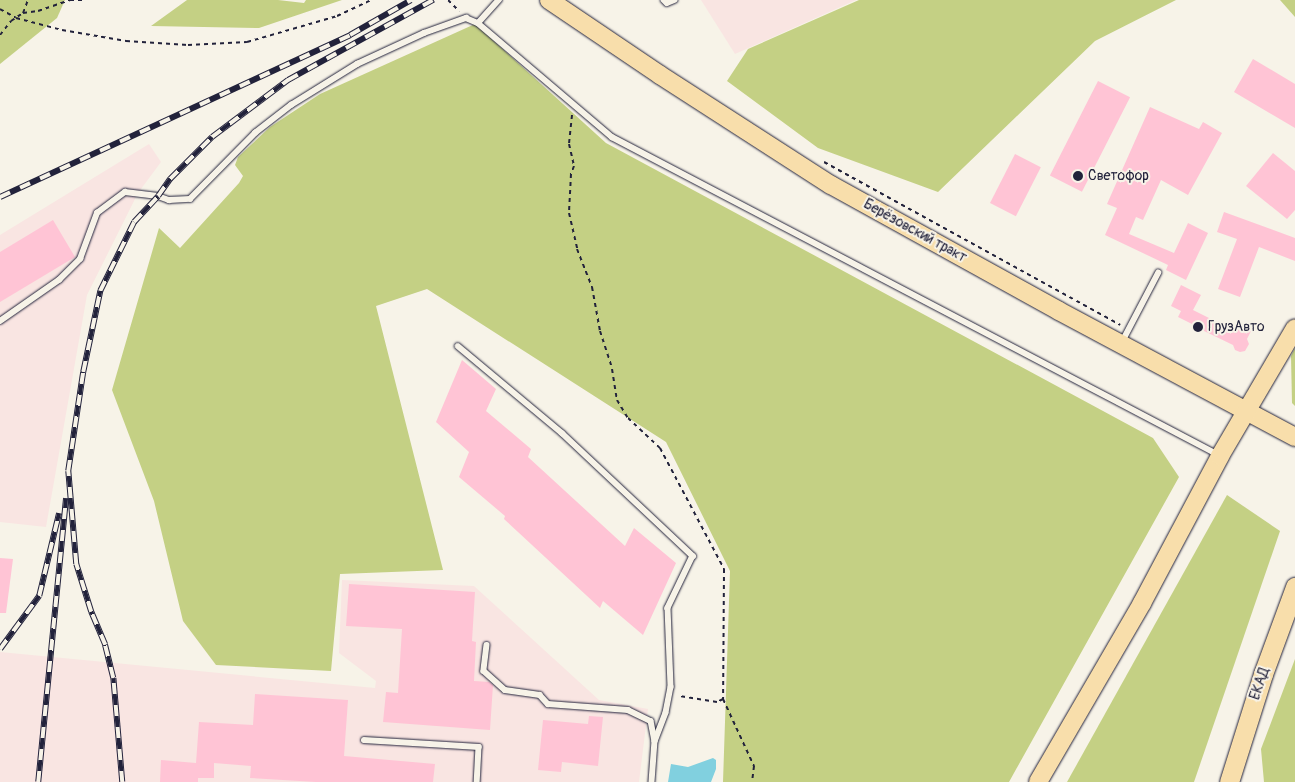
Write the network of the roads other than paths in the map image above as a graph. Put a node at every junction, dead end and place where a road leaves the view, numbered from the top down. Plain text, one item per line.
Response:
1 (499, 0) edge
2 (549, 0) edge
3 (664, 0) edge
4 (674, 0) edge
5 (478, 23) junction
6 (1158, 273) dead end
7 (0, 321) edge
8 (1295, 328) edge
9 (1125, 336) junction
10 (458, 346) dead end
11 (1246, 412) junction
12 (1295, 437) edge
13 (1220, 456) junction
14 (1295, 587) edge
15 (487, 645) dead end
16 (1243, 733) junction
17 (364, 740) dead end
18 (655, 741) junction
19 (477, 782) edge
20 (652, 782) edge
21 (1038, 782) edge
22 (1229, 782) edge
23 (1240, 782) edge

1 - 5 lane
2 - 9 main road, Берёзовский тракт
3 - 4 lane
5 - 7 lane
5 - 13 lane
6 - 9 lane
8 - 11 main road
9 - 11 main road, Берёзовский тракт
10 - 18 lane
11 - 12 main road, Берёзовский тракт
11 - 13 main road
13 - 21 main road
14 - 16 highway, ЕКАД
15 - 18 lane
16 - 22 highway, ЕКАД
16 - 23 main road
17 - 19 lane
18 - 20 lane

